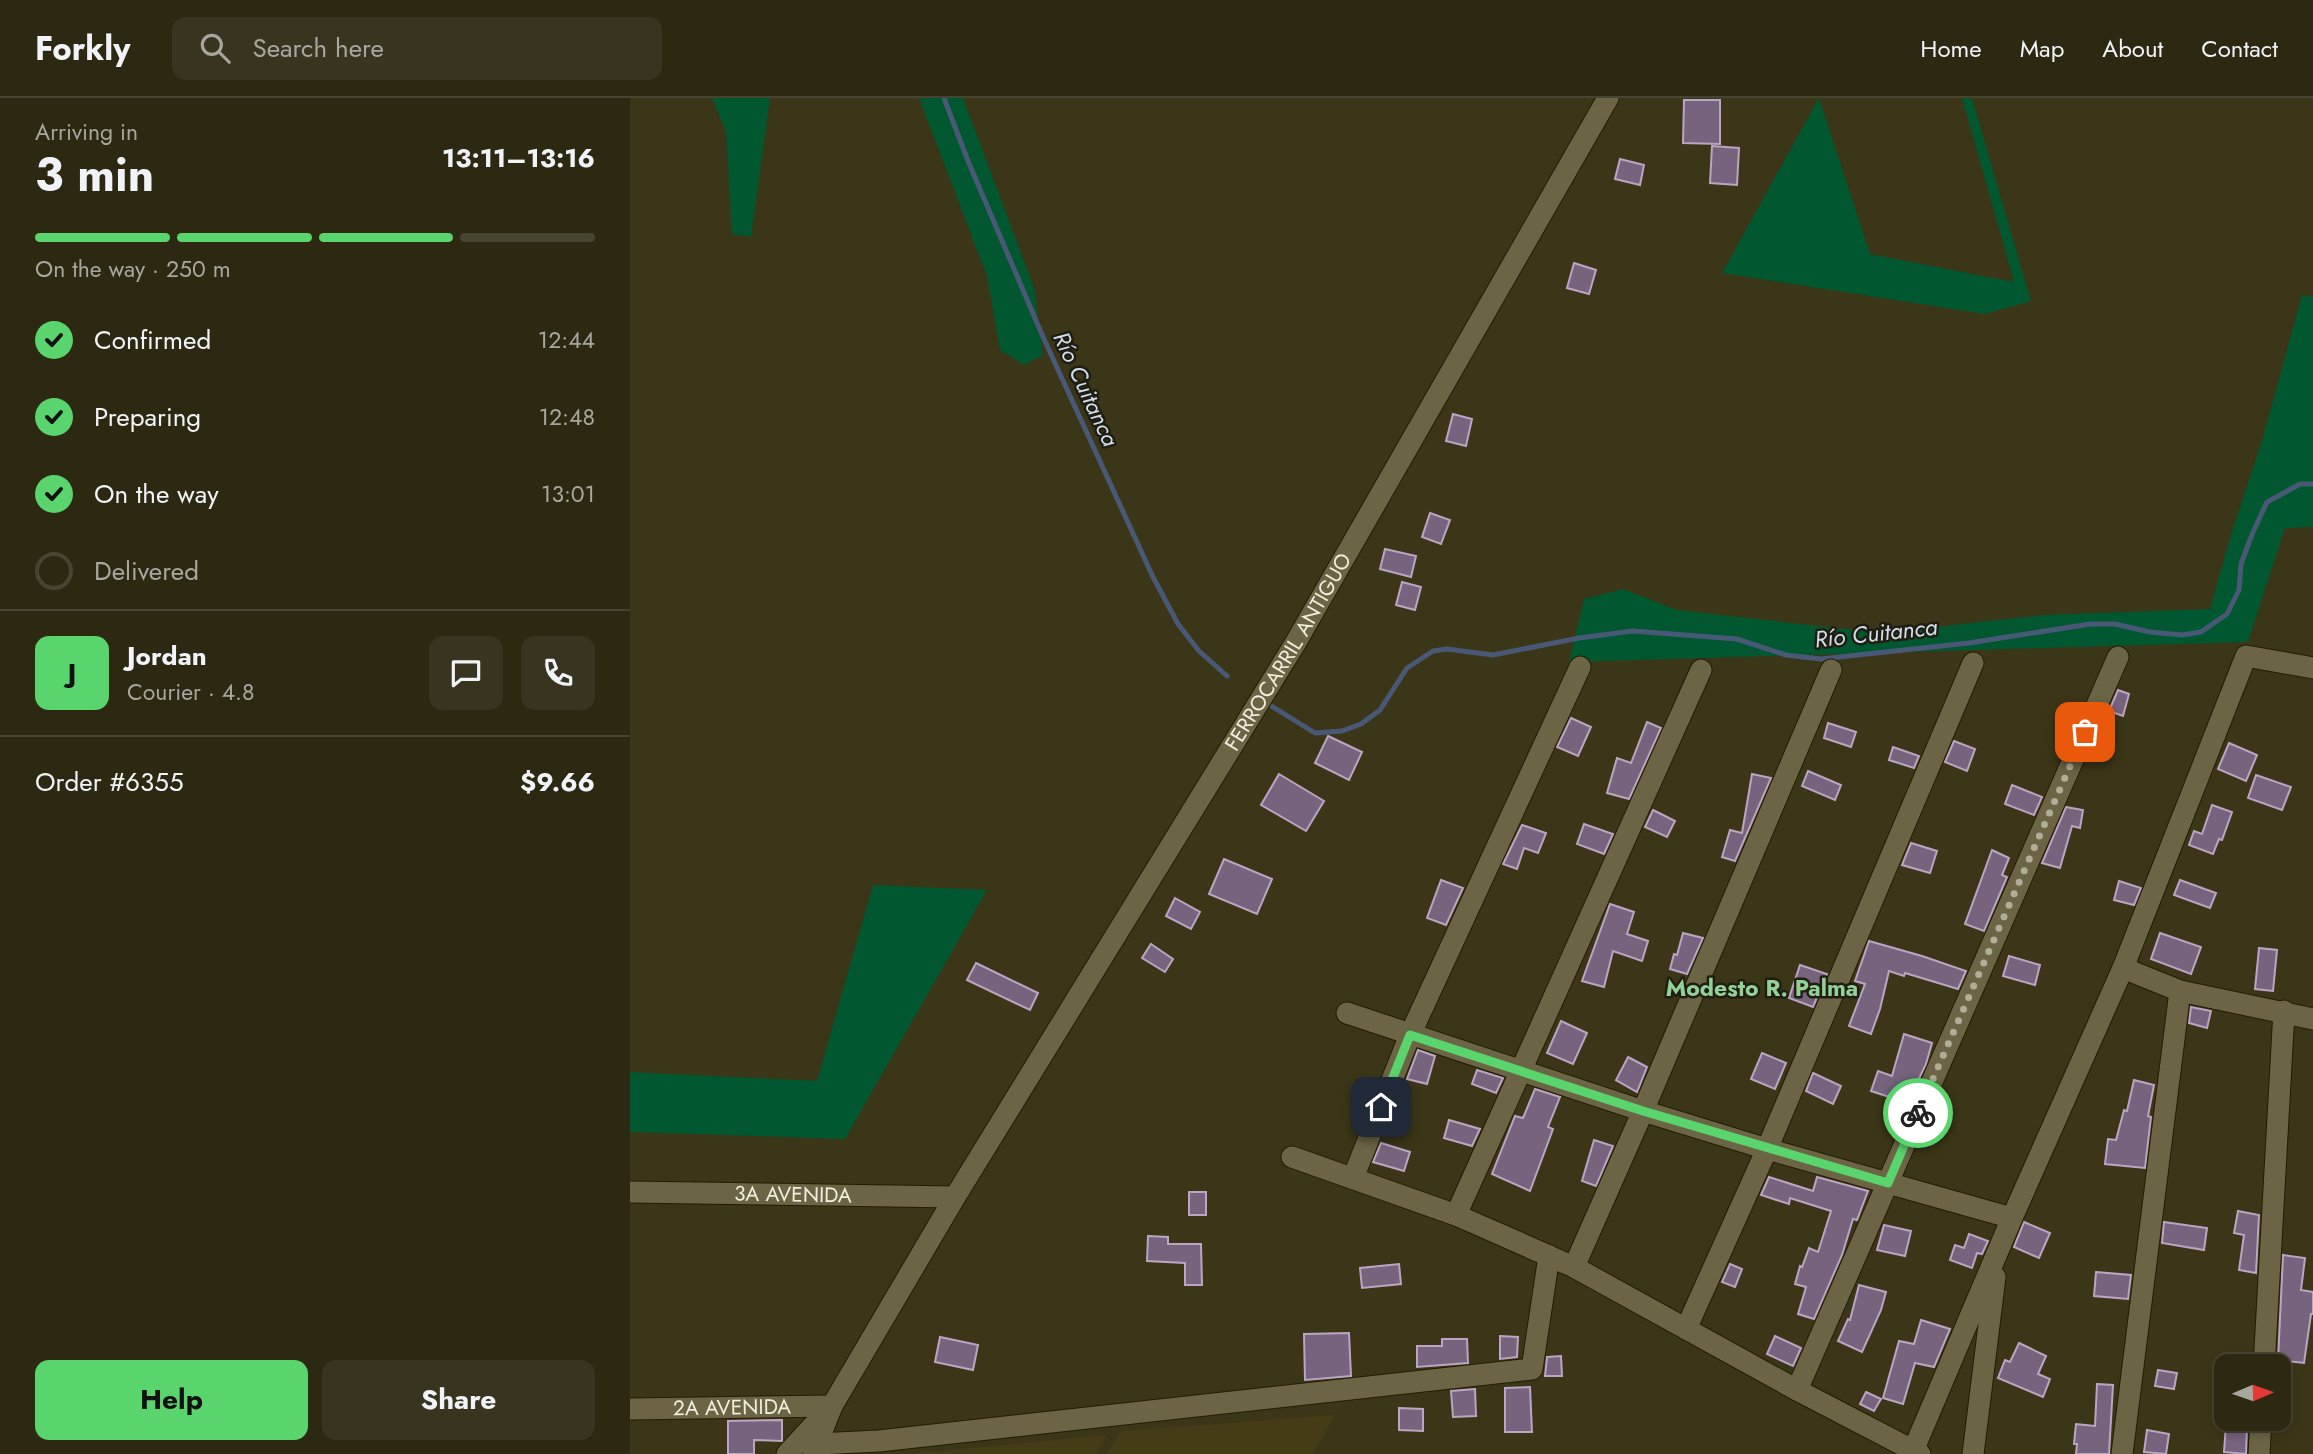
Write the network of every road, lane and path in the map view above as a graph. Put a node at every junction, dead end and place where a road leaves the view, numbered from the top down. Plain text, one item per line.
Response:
1 (1608, 98) edge
2 (2118, 657) dead end
3 (1973, 663) dead end
4 (1580, 667) dead end
5 (2313, 668) edge
6 (1701, 670) dead end
7 (1831, 670) dead end
8 (2123, 968) junction
9 (2180, 991) junction
10 (2284, 1011) junction
11 (1347, 1013) dead end
12 (2313, 1019) edge
13 (1410, 1035) junction
14 (1521, 1072) junction
15 (1643, 1111) junction
16 (1767, 1149) junction
17 (1292, 1157) dead end
18 (1353, 1178) junction
19 (1888, 1183) junction
20 (630, 1192) edge
21 (955, 1197) junction
22 (1455, 1215) junction
23 (2012, 1218) junction
24 (1998, 1250) junction
25 (1549, 1256) junction
26 (1574, 1267) junction
27 (1686, 1329) junction
28 (2265, 1354) edge
29 (1797, 1390) junction
30 (832, 1406) junction
31 (630, 1409) edge
32 (2260, 1432) edge
33 (815, 1449) edge
34 (1917, 1453) edge
35 (787, 1454) edge
36 (1973, 1454) edge
37 (2122, 1454) edge
38 (2259, 1454) edge

1 - 21 street, FERROCARRIL ANTIGUO
2 - 19 street
3 - 16 street
4 - 13 street
5 - 8 street
6 - 14 street
7 - 15 street
8 - 9 street
8 - 23 street
9 - 10 street
9 - 37 street
10 - 12 street
10 - 28 street
11 - 13 street
13 - 14 street
13 - 18 street
14 - 15 street
14 - 22 street
15 - 16 street
15 - 26 street
16 - 19 street
16 - 27 street
17 - 18 street
18 - 22 street
19 - 23 street
19 - 29 street
20 - 21 street, 3A AVENIDA
21 - 30 street, FERROCARRIL ANTIGUO
22 - 25 street
23 - 24 street
24 - 34 street
24 - 36 street
25 - 26 street
25 - 33 street
26 - 27 street
27 - 29 street
29 - 34 street
30 - 31 street, 2A AVENIDA
30 - 33 street
30 - 35 street
32 - 38 street

